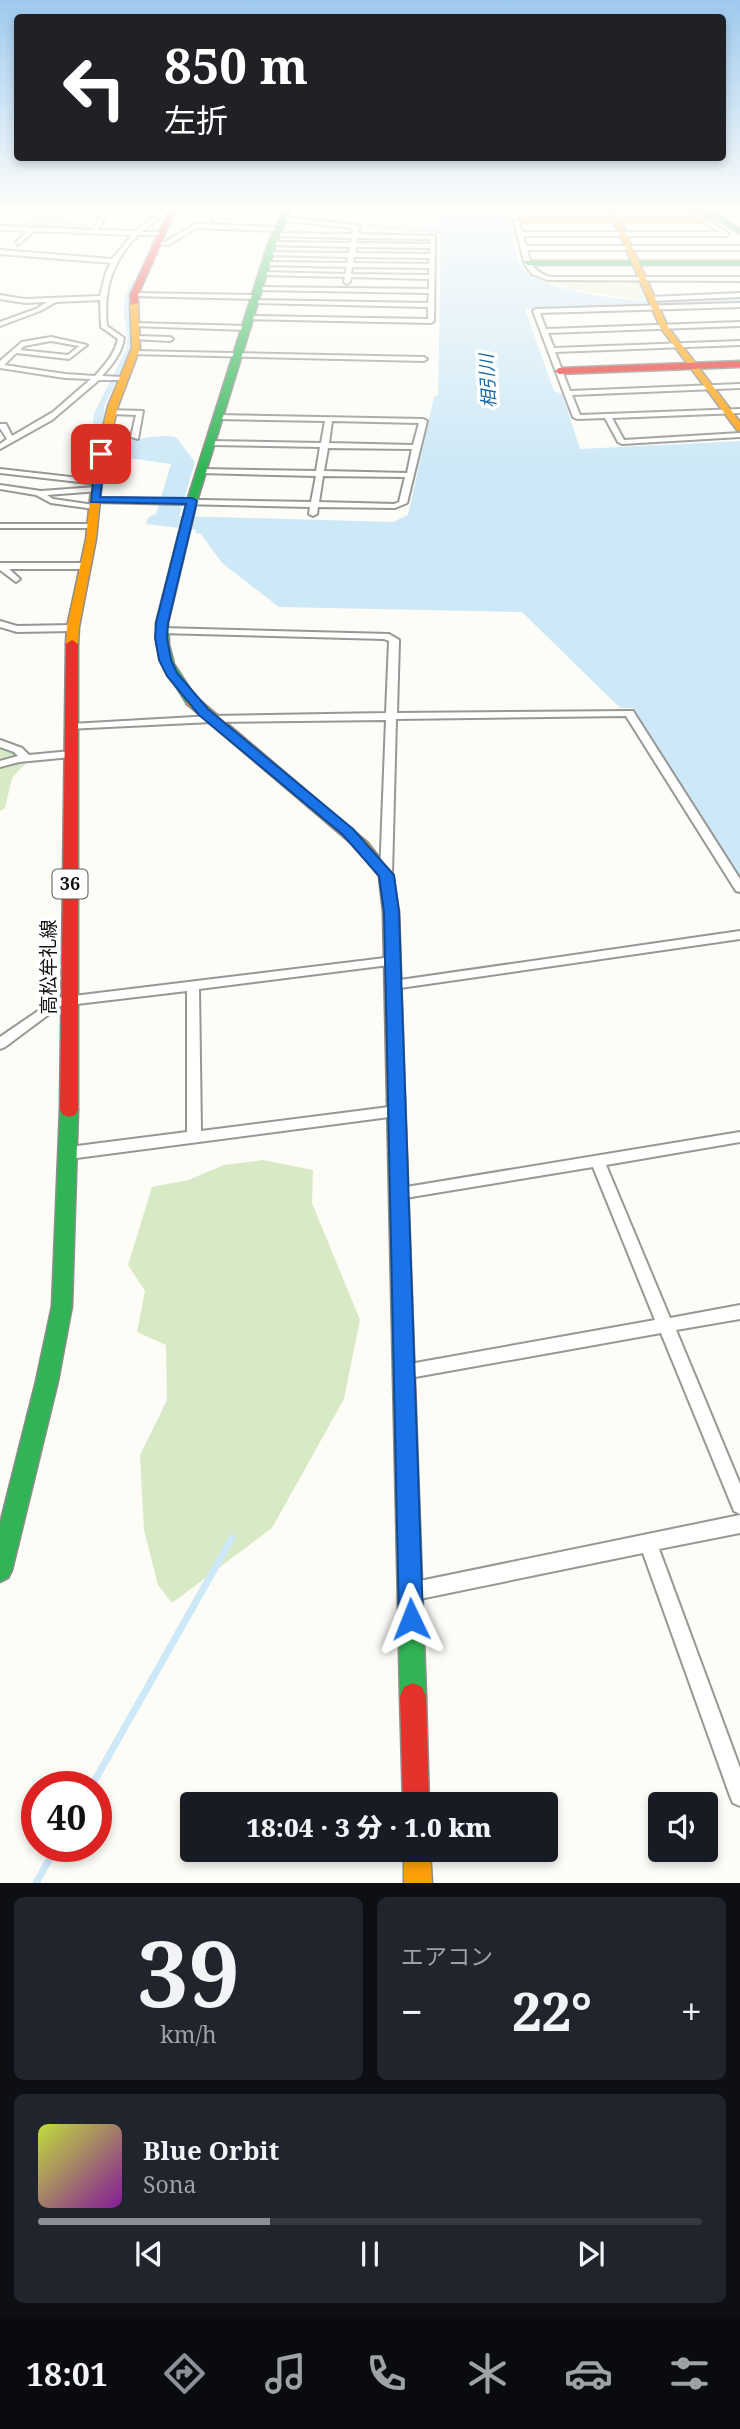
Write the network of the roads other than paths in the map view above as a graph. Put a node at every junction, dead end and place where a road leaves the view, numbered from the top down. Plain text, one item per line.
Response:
1 (101, 295) edge
2 (134, 295) edge
3 (230, 295) edge
4 (258, 295) edge
5 (312, 295) edge
6 (331, 295) edge
7 (345, 295) edge
8 (432, 295) edge
9 (650, 295) edge
10 (740, 295) edge
11 (0, 297) edge
12 (100, 298) junction
13 (55, 300) junction
14 (344, 303) junction
15 (653, 303) junction
16 (431, 304) junction
17 (740, 305) edge
18 (340, 320) junction
19 (0, 324) edge
20 (740, 324) edge
21 (196, 327) junction
22 (664, 327) junction
23 (544, 331) junction
24 (190, 338) dead end
25 (135, 339) junction
26 (170, 339) dead end
27 (740, 343) edge
28 (678, 346) junction
29 (551, 350) junction
30 (15, 351) junction
31 (239, 356) junction
32 (424, 359) dead end
33 (740, 364) edge
34 (0, 365) edge
35 (693, 366) junction
36 (559, 371) junction
37 (98, 377) junction
38 (123, 379) junction
39 (740, 386) edge
40 (709, 388) junction
41 (568, 393) junction
42 (734, 411) edge
43 (111, 412) junction
44 (607, 416) junction
45 (219, 417) junction
46 (329, 419) junction
47 (0, 426) edge
48 (740, 428) edge
49 (740, 435) edge
50 (135, 437) dead end
51 (10, 439) junction
52 (211, 443) junction
53 (325, 445) junction
54 (0, 447) edge
55 (417, 447) junction
56 (0, 471) edge
57 (201, 471) junction
58 (320, 473) junction
59 (410, 475) junction
60 (0, 487) edge
61 (39, 493) junction
62 (95, 495) junction
63 (156, 501) joint
64 (315, 504) junction
65 (189, 506) junction
66 (313, 514) dead end
67 (0, 526) edge
68 (92, 526) junction
69 (0, 566) edge
70 (85, 566) junction
71 (16, 579) dead end
72 (0, 624) edge
73 (73, 628) junction
74 (162, 631) junction
75 (390, 716) junction
76 (212, 719) junction
77 (71, 727) junction
78 (0, 743) edge
79 (71, 754) junction
80 (26, 758) junction
81 (0, 764) edge
82 (386, 875) junction
83 (740, 888) edge
84 (740, 935) edge
85 (393, 961) junction
86 (193, 985) junction
87 (393, 985) junction
88 (69, 1001) junction
89 (0, 1044) edge
90 (397, 1111) junction
91 (194, 1137) junction
92 (740, 1137) edge
93 (69, 1153) junction
94 (597, 1160) junction
95 (399, 1193) junction
96 (740, 1312) edge
97 (667, 1325) junction
98 (404, 1371) junction
99 (740, 1506) edge
100 (740, 1524) edge
101 (648, 1543) junction
102 (0, 1570) edge
103 (410, 1592) junction
104 (416, 1792) edge
105 (740, 1796) edge
106 (417, 1862) edge
107 (418, 1883) edge

1 - 12 street
2 - 25 street, 高松牟礼線 / 36
3 - 21 street
4 - 31 street
5 - 18 street
6 - 14 street
7 - 14 street
8 - 16 street
9 - 15 street
10 - 15 street
11 - 13 street
12 - 13 street
12 - 37 street
13 - 19 street
14 - 16 street
14 - 18 street
15 - 17 street
15 - 22 street
15 - 23 street
16 - 18 street
20 - 22 street
21 - 24 street
21 - 25 street
22 - 23 street
22 - 28 street
23 - 29 street
25 - 26 street
25 - 31 street
25 - 38 street, 高松牟礼線 / 36
27 - 28 street
28 - 29 street
28 - 35 street
29 - 36 street
30 - 30 street
30 - 34 street
31 - 32 street
31 - 45 street
33 - 35 street
34 - 37 street
35 - 36 street
35 - 40 street
36 - 41 street
37 - 38 street
37 - 51 street
38 - 43 street, 高松牟礼線 / 36
39 - 40 street
40 - 41 street
40 - 42 street
41 - 44 street
42 - 44 street
42 - 48 street
43 - 50 street
43 - 62 street, 高松牟礼線 / 36
44 - 49 street
45 - 46 street
45 - 52 street
46 - 53 street
46 - 55 street
47 - 51 street
51 - 54 street
52 - 53 street
52 - 57 street
53 - 55 street
53 - 58 street
55 - 59 street
56 - 62 street
57 - 58 street
57 - 65 street
58 - 59 street
58 - 64 street
59 - 64 street
60 - 61 street
61 - 62 street
61 - 62 street
62 - 63 street
62 - 68 street, 高松牟礼線 / 36
63 - 65 street
64 - 65 street
64 - 66 street
65 - 74 street
67 - 68 street
68 - 70 street, 高松牟礼線 / 36
69 - 70 street
69 - 71 street
70 - 73 street, 高松牟礼線 / 36
72 - 73 street
73 - 77 street, 高松牟礼線 / 36
74 - 75 street
74 - 76 street
75 - 76 street
75 - 82 street
75 - 83 street
76 - 77 street
76 - 82 street
77 - 79 street, 高松牟礼線 / 36
78 - 80 street
79 - 80 street
79 - 88 street, 高松牟礼線 / 36
80 - 81 street
82 - 85 street
84 - 87 street
85 - 86 street
85 - 87 street
86 - 88 street
86 - 91 street
87 - 90 street
88 - 89 street
88 - 93 street, 高松牟礼線 / 36
90 - 91 street
90 - 95 street
91 - 93 street
92 - 94 street
93 - 102 street, 高松牟礼線 / 36
94 - 95 street
94 - 97 street
95 - 98 street
96 - 97 street
97 - 98 street
97 - 99 street
98 - 103 street
100 - 101 street
101 - 103 street
101 - 105 street
103 - 104 street
106 - 107 street

